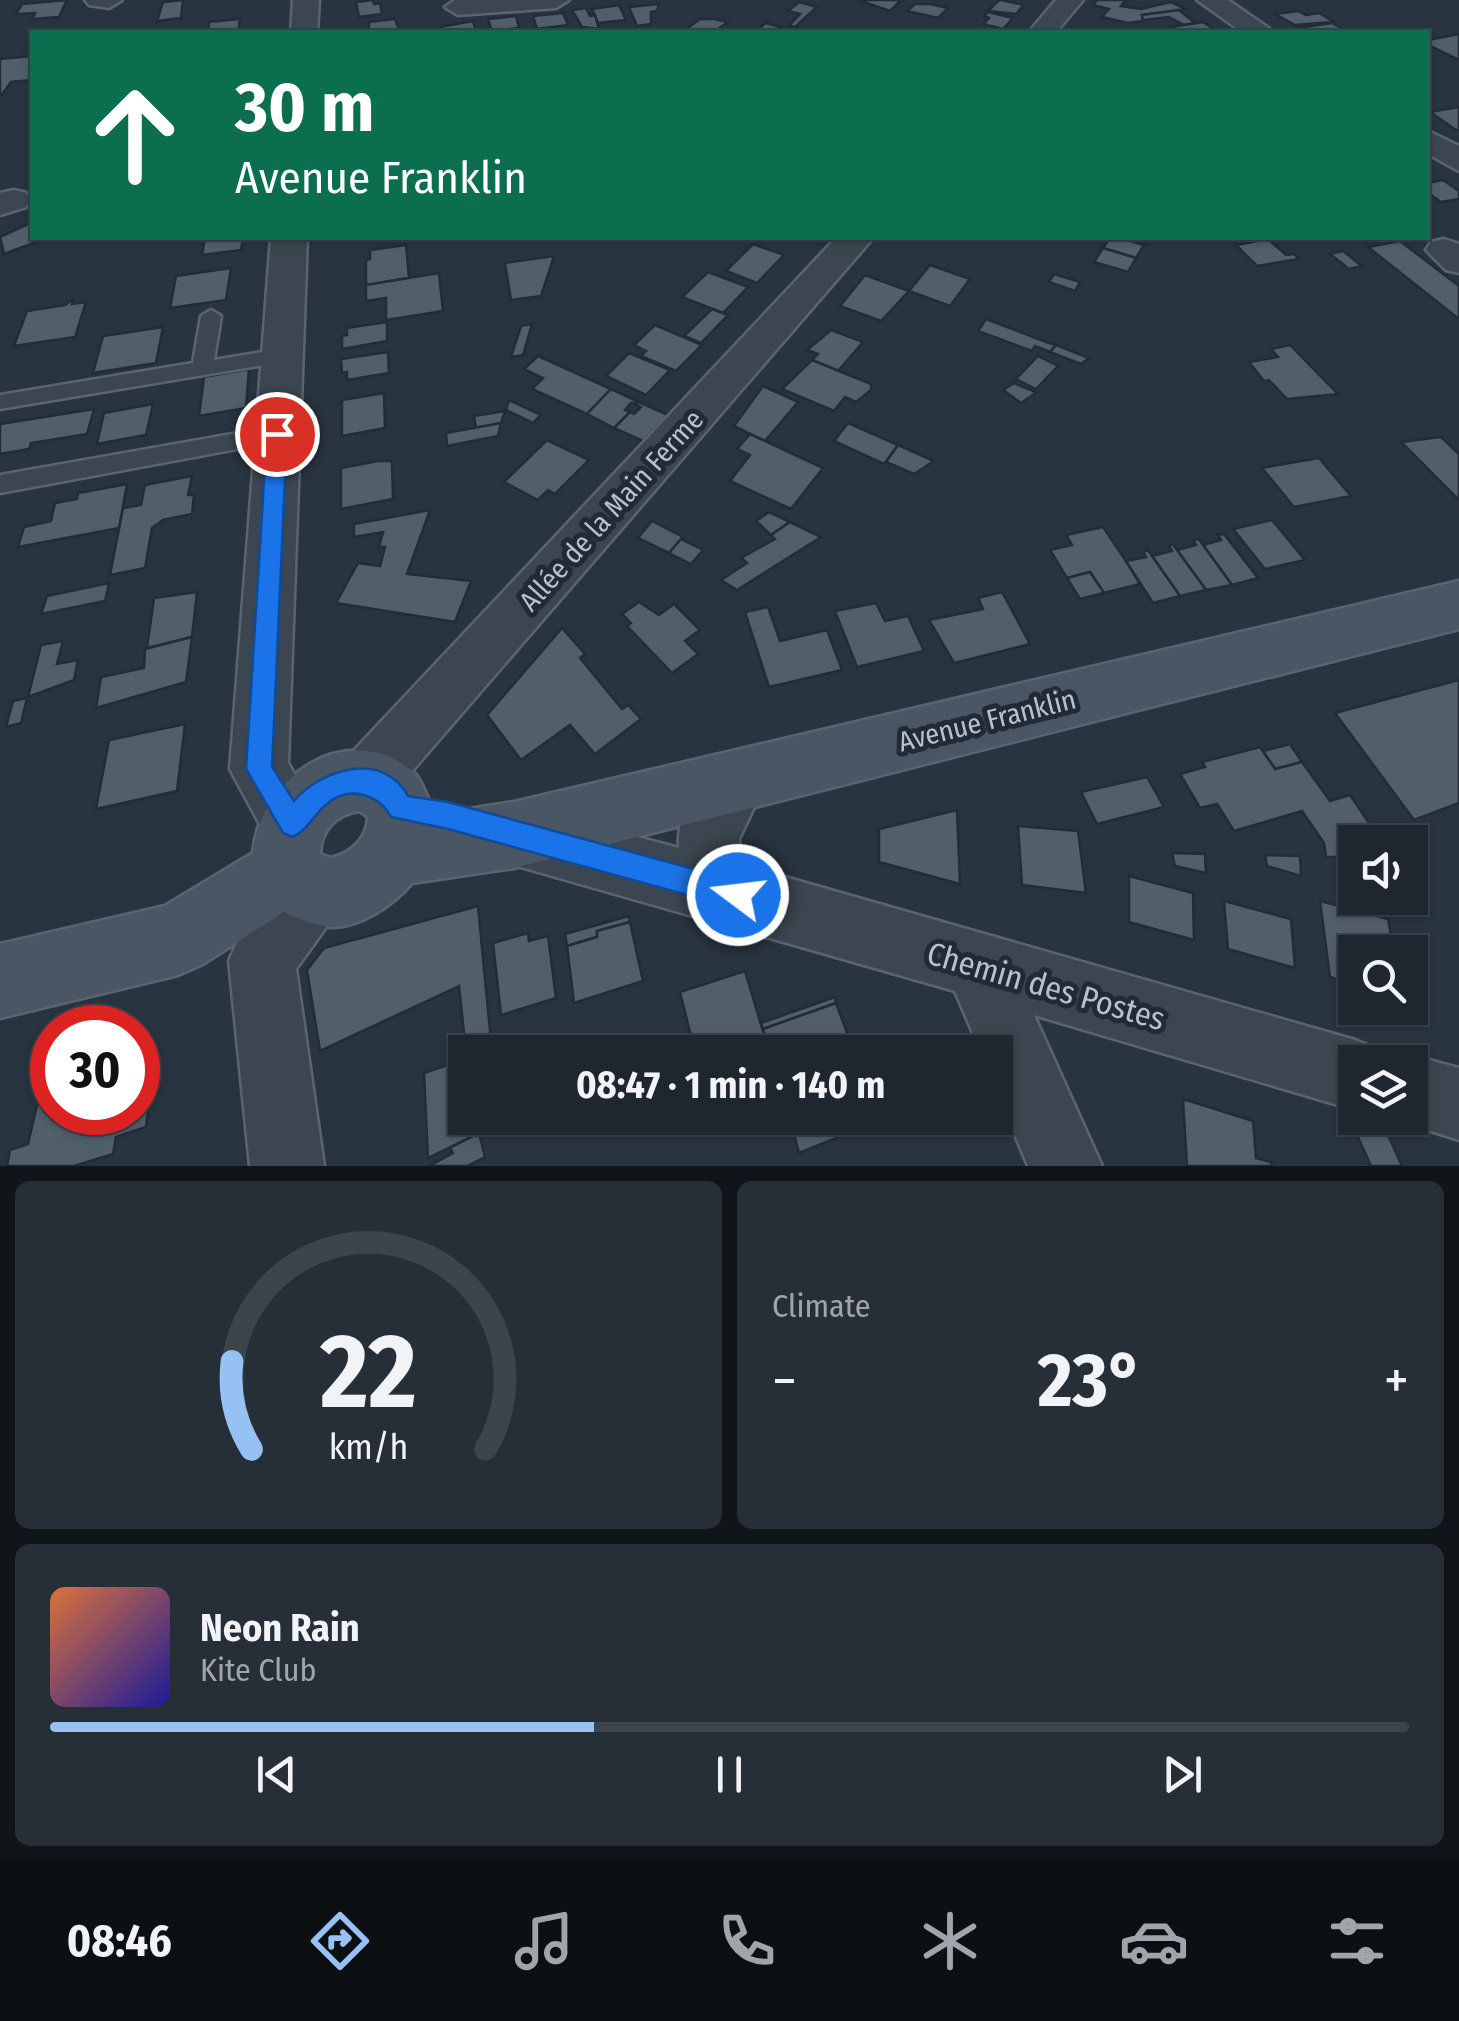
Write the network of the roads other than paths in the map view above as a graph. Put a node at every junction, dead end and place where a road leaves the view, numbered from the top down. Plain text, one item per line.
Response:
1 (98, 0) edge
2 (109, 0) edge
3 (306, 0) edge
4 (556, 0) edge
5 (1070, 0) edge
6 (1210, 0) edge
7 (458, 7) dead end
8 (304, 30) edge
9 (1044, 30) edge
10 (1257, 30) edge
11 (1430, 141) edge
12 (1459, 161) edge
13 (289, 240) edge
14 (853, 240) edge
15 (210, 316) dead end
16 (281, 356) junction
17 (202, 369) junction
18 (0, 402) edge
19 (277, 434) junction
20 (0, 484) edge
21 (1459, 605) edge
22 (737, 782) junction
23 (387, 813) junction
24 (514, 836) junction
25 (299, 861) junction
26 (738, 895) junction
27 (178, 938) junction
28 (262, 961) junction
29 (978, 967) junction
30 (0, 980) edge
31 (1338, 1069) edge
32 (1428, 1095) edge
33 (1459, 1104) edge
34 (288, 1166) edge
35 (1065, 1166) edge

1 - 2 street
3 - 8 street
4 - 7 street
5 - 9 street
6 - 10 street
11 - 12 street
13 - 16 street
14 - 23 street, Allée de la Main Ferme
15 - 17 lane
16 - 17 lane
16 - 19 street
17 - 18 lane
19 - 20 lane
19 - 25 street
21 - 22 street, Avenue Franklin
22 - 24 street, Avenue Franklin
22 - 26 street
23 - 24 street, Avenue Franklin
23 - 25 street
23 - 25 street
24 - 26 street, Chemin des Postes
25 - 27 street
25 - 28 street
26 - 29 street, Chemin des Postes
27 - 28 street
27 - 30 street
28 - 34 street
29 - 31 street, Chemin des Postes
29 - 35 street
32 - 33 street

